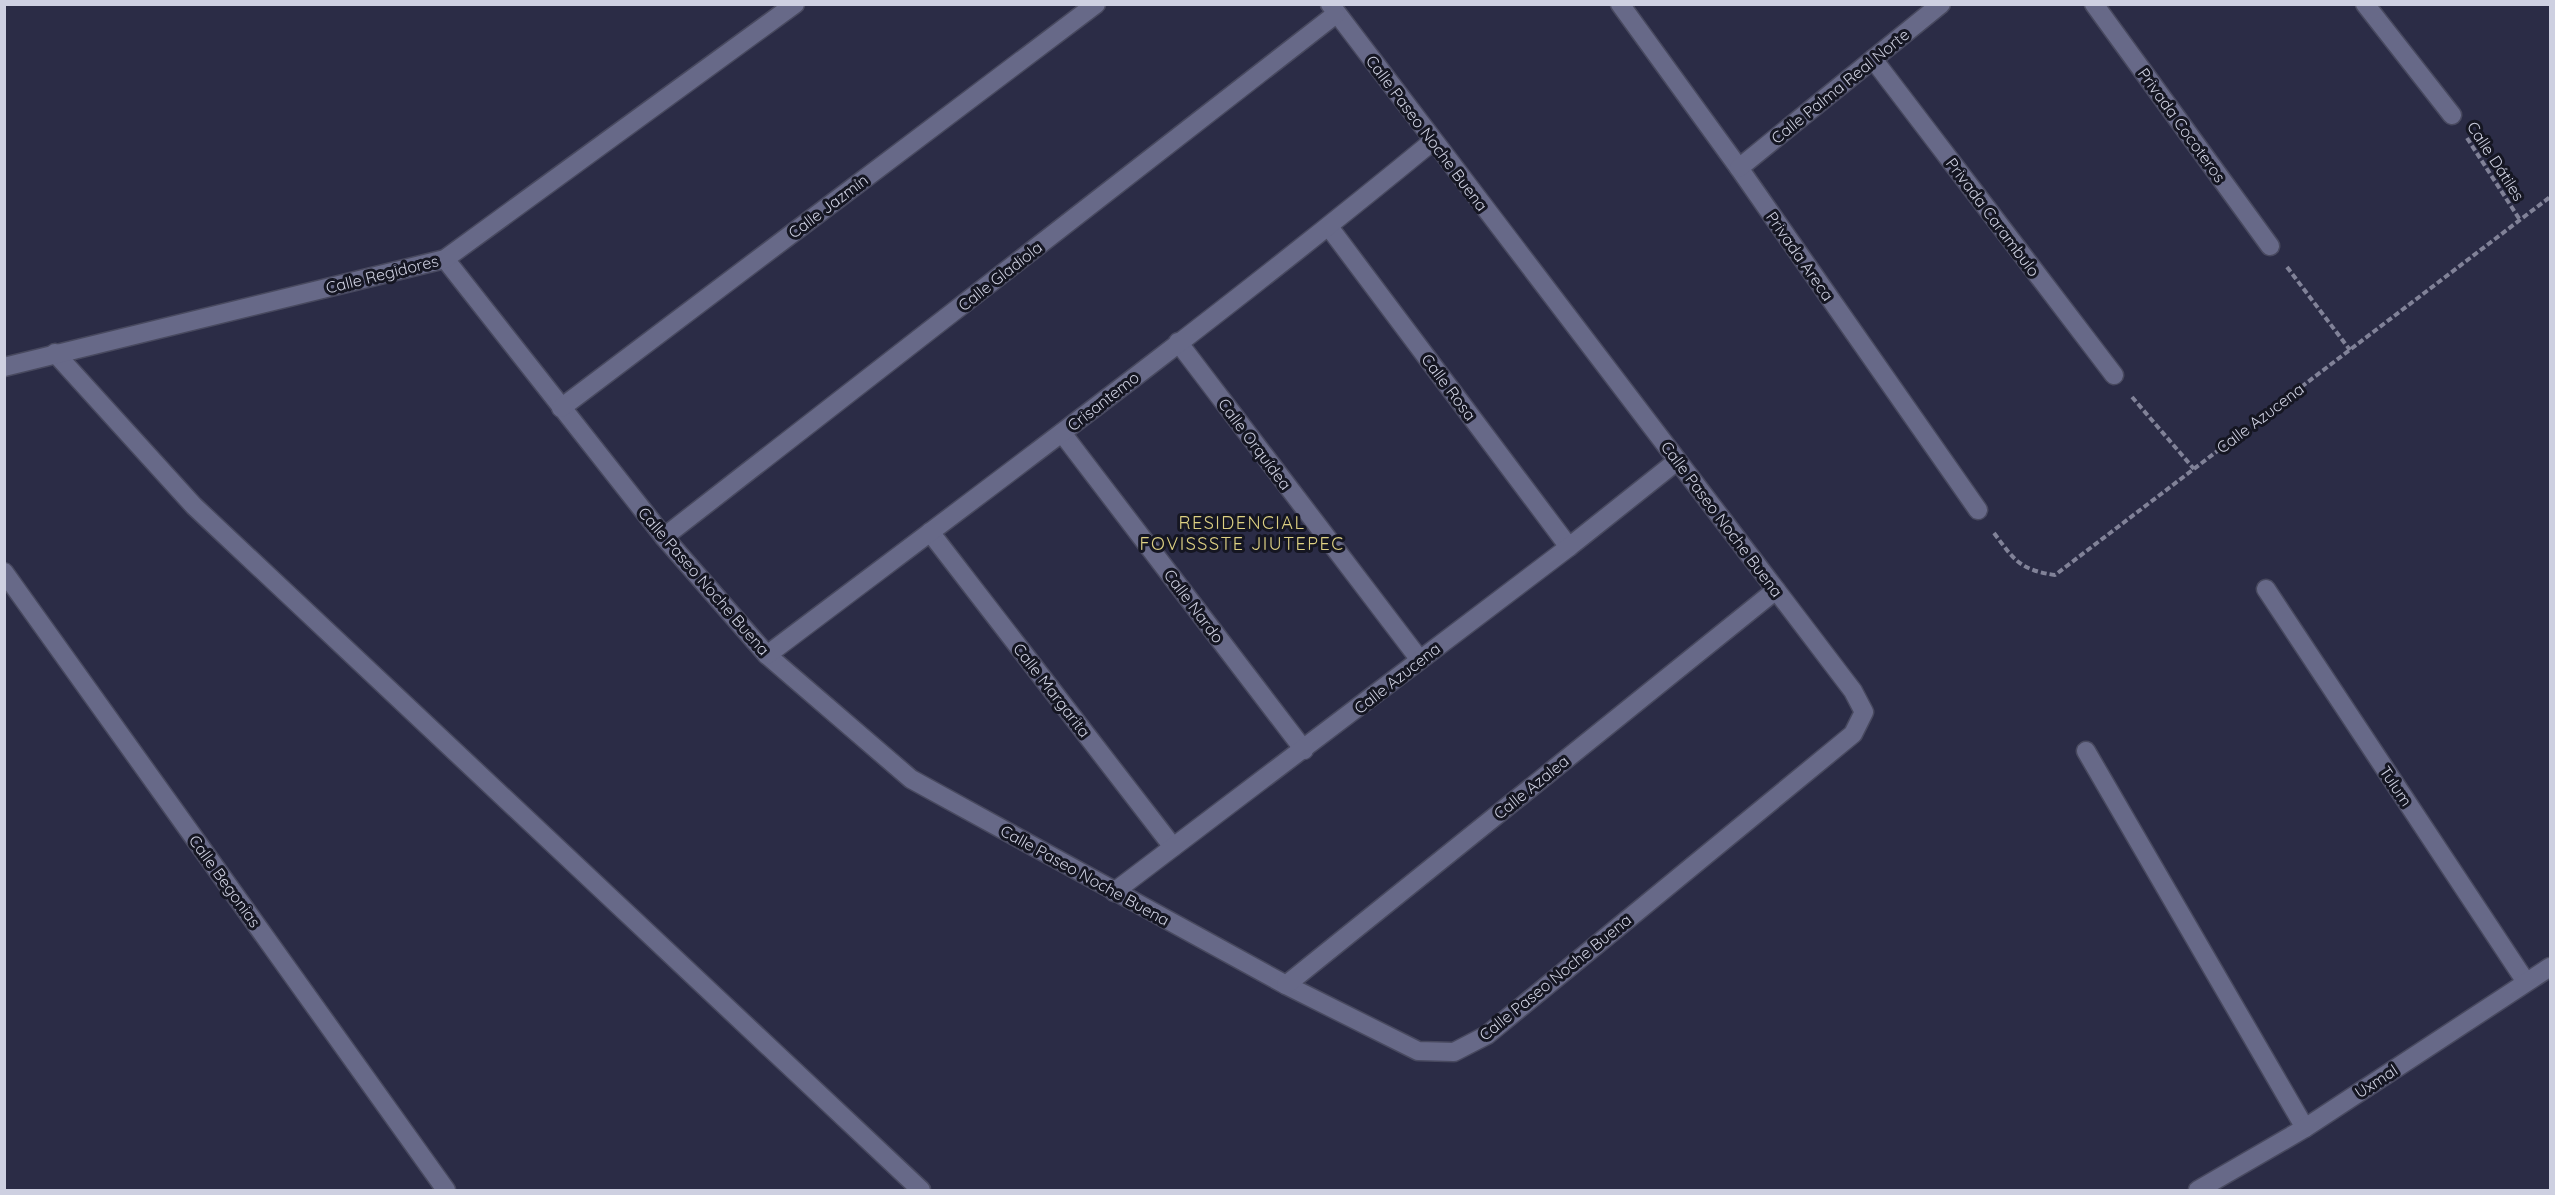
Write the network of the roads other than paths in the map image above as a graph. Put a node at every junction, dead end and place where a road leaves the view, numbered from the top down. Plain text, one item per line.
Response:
1 (795, 4) edge
2 (1096, 4) edge
3 (1620, 4) edge
4 (1941, 4) edge
5 (2094, 4) edge
6 (2365, 4) edge
7 (1333, 9) edge
8 (1873, 59) junction
9 (2452, 115) road end
10 (1433, 141) junction
11 (1739, 168) junction
12 (1329, 227) junction
13 (2270, 246) road end
14 (445, 259) junction
15 (1178, 342) junction
16 (55, 353) junction
17 (4, 367) edge
18 (2114, 375) road end
19 (561, 408) junction
20 (1062, 433) junction
21 (1677, 461) junction
22 (1978, 510) road end
23 (930, 532) junction
24 (664, 537) junction
25 (1569, 547) junction
26 (4, 572) edge
27 (2266, 589) dead end
28 (1776, 590) junction
29 (767, 655) junction
30 (1420, 660) junction
31 (1304, 750) junction
32 (2086, 751) dead end
33 (1173, 847) junction
34 (1114, 891) junction
35 (2550, 967) edge
36 (2526, 982) junction
37 (1286, 985) junction
38 (2306, 1128) junction
39 (446, 1191) edge
40 (921, 1191) edge
41 (2198, 1191) edge

1 - 14 street, Calle Regidores
2 - 19 street, Calle Jazmín
3 - 11 street, Privada Areca
4 - 8 street, Calle Palma Real Norte
5 - 13 street, Privada Cocoteros
6 - 9 street
7 - 10 street, Calle Paseo Noche Buena
7 - 24 street, Calle Gladiola
8 - 11 street, Calle Palma Real Norte
8 - 18 street, Privada Carambulo
10 - 12 street, Crisantemo
10 - 21 street, Calle Paseo Noche Buena
11 - 22 street, Privada Areca
12 - 15 street, Crisantemo
12 - 25 street, Calle Rosa
14 - 16 street, Calle Regidores
14 - 19 street, Calle Paseo Noche Buena
15 - 20 street, Crisantemo
15 - 30 street, Calle Orquídea
16 - 17 street, Calle Regidores
16 - 40 street
19 - 24 street, Calle Paseo Noche Buena
20 - 23 street, Crisantemo
20 - 31 street, Calle Nardo
21 - 25 street, Calle Azucena
21 - 28 street, Calle Paseo Noche Buena
23 - 29 street, Crisantemo
23 - 33 street, Calle Margarita
24 - 29 street, Calle Paseo Noche Buena
25 - 30 street, Calle Azucena
26 - 39 street, Calle Begonias
27 - 36 street, Tulum
28 - 37 street, Calle Azalea
28 - 37 street, Calle Paseo Noche Buena
29 - 34 street, Calle Paseo Noche Buena
30 - 31 street, Calle Azucena
31 - 33 street, Calle Azucena
32 - 38 street
33 - 34 street, Calle Azucena
34 - 37 street, Calle Paseo Noche Buena
35 - 36 street, Uxmal
36 - 38 street, Uxmal
38 - 41 street, Uxmal

